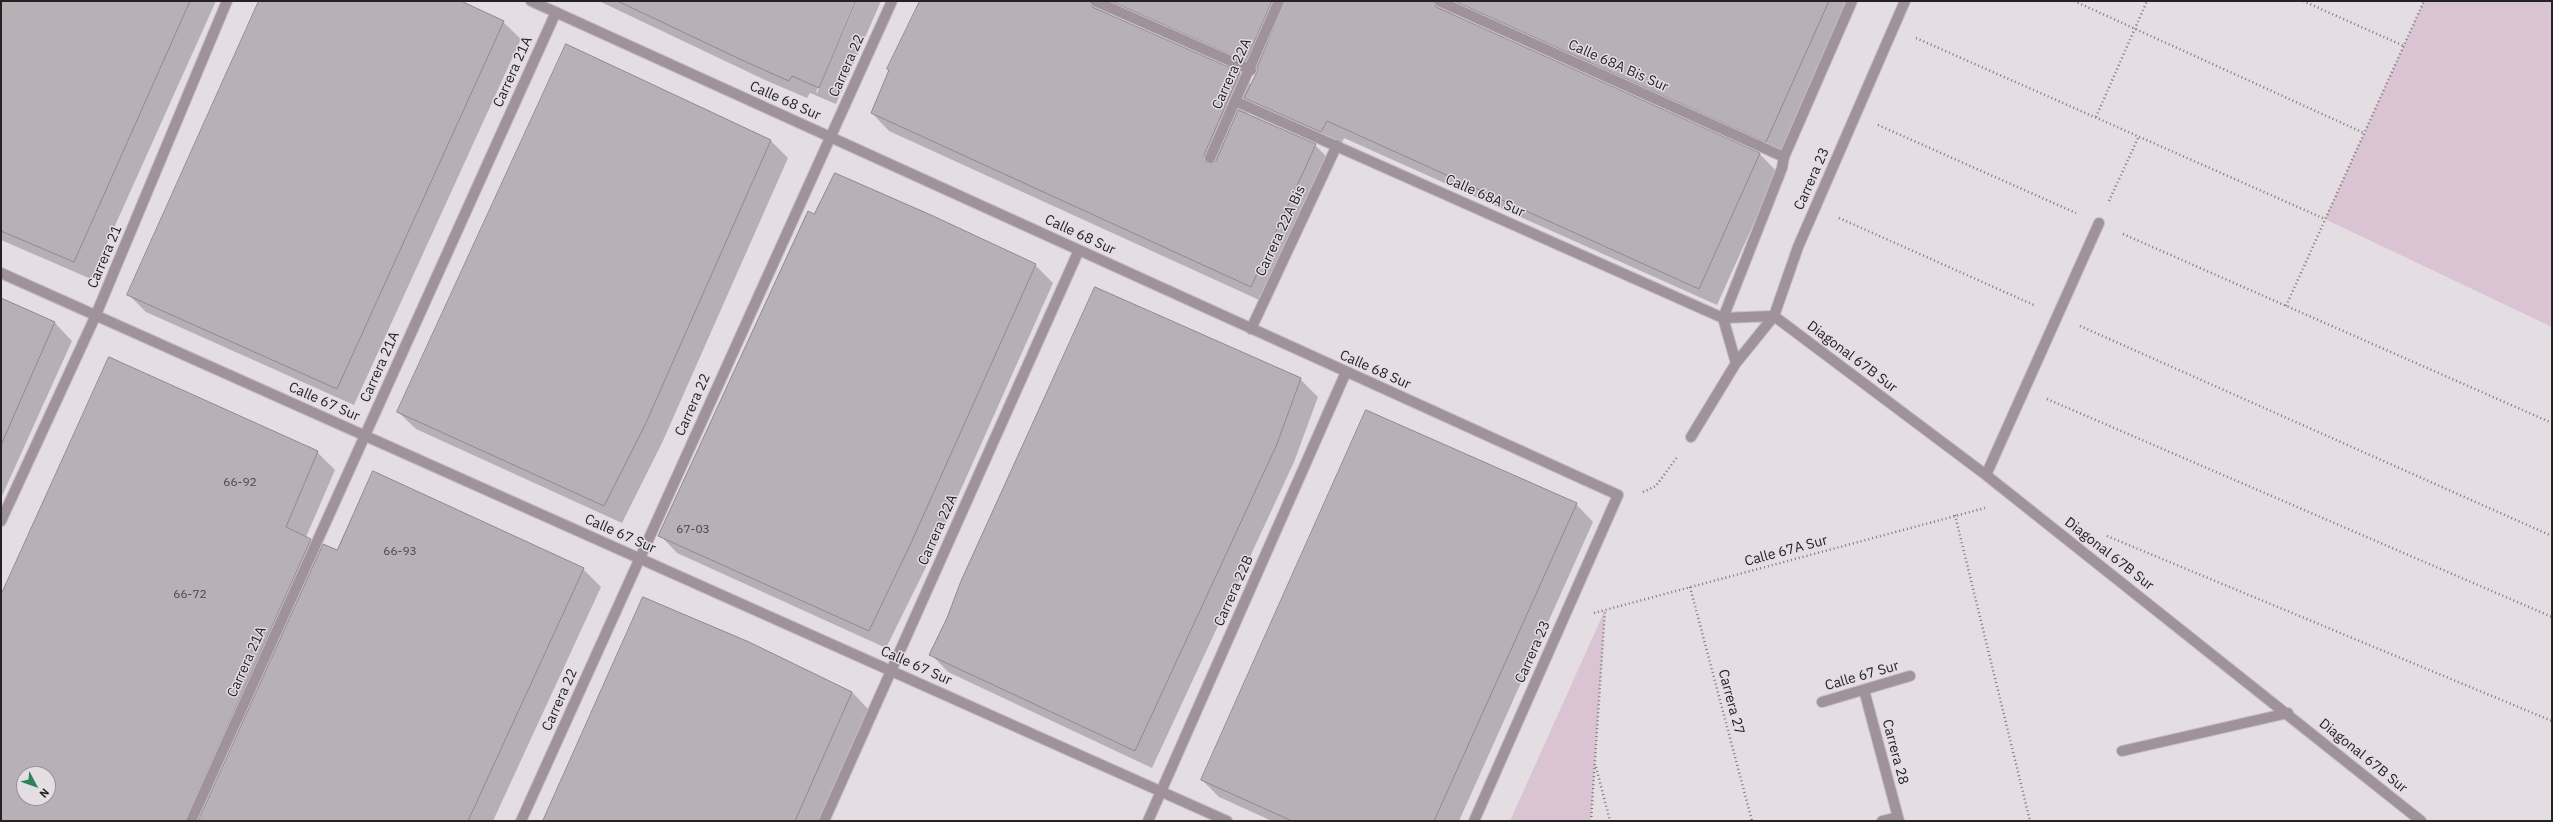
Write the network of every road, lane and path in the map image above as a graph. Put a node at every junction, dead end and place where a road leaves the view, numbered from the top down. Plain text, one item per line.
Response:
1 (227, 1) edge
2 (531, 1) edge
3 (892, 1) edge
4 (1095, 1) edge
5 (1280, 1) edge
6 (1439, 1) edge
7 (1852, 1) edge
8 (1905, 1) edge
9 (2074, 1) edge
10 (2147, 1) edge
11 (2303, 1) edge
12 (2424, 1) edge
13 (556, 12) junction
14 (1894, 28) junction
15 (2135, 29) junction
16 (2404, 46) junction
17 (1251, 70) junction
18 (1235, 101) junction
19 (1856, 115) junction
20 (2096, 117) junction
21 (2364, 133) junction
22 (2139, 136) junction
23 (830, 137) junction
24 (1337, 145) junction
25 (1784, 157) junction
26 (1210, 158) dead end
27 (1815, 208) junction
28 (2325, 219) junction
29 (2099, 223) junction
30 (1079, 250) junction
31 (1, 273) edge
32 (2286, 306) junction
33 (1774, 316) junction
34 (2058, 316) junction
35 (95, 317) junction
36 (1723, 318) junction
37 (1251, 329) junction
38 (1736, 363) junction
39 (1346, 372) junction
40 (2024, 390) junction
41 (2552, 424) edge
42 (365, 435) junction
43 (1691, 437) joint
44 (1986, 475) junction
45 (1618, 495) junction
46 (2017, 499) junction
47 (1955, 515) junction
48 (1, 521) edge
49 (2105, 536) dead end
50 (2552, 536) edge
51 (640, 558) junction
52 (1690, 588) junction
53 (1605, 610) junction
54 (2552, 617) edge
55 (1561, 623) junction
56 (891, 671) junction
57 (1910, 676) dead end
58 (1864, 690) junction
59 (1822, 702) dead end
60 (2288, 713) junction
61 (2552, 721) edge
62 (2122, 751) dead end
63 (1595, 765) junction
64 (1161, 792) junction
65 (1898, 819) edge
66 (191, 821) edge
67 (521, 821) edge
68 (824, 821) edge
69 (1148, 821) edge
70 (1227, 821) edge
71 (1474, 821) edge
72 (1591, 821) edge
73 (1610, 821) edge
74 (1752, 821) edge
75 (1882, 821) edge
76 (2030, 821) edge
77 (2421, 821) edge

1 - 35 street, Carrera 21
2 - 13 street, Calle 68 Sur
3 - 23 street, Carrera 22
4 - 17 street
5 - 17 street, Carrera 22A
6 - 25 street, Calle 68A Bis Sur
7 - 25 street
8 - 14 street, Carrera 23
9 - 15 path
10 - 15 path
11 - 16 path
12 - 16 path
13 - 23 street, Calle 68 Sur
13 - 42 street, Carrera 21A
14 - 19 street, Carrera 23
14 - 20 path
15 - 20 path
15 - 21 path
16 - 21 path
17 - 18 street, Carrera 22A
18 - 24 street, Calle 68A Sur
18 - 26 street, Carrera 22A
19 - 27 street, Carrera 23
19 - 29 path
20 - 22 path
21 - 28 path
22 - 28 path
22 - 29 path
23 - 30 street, Calle 68 Sur
23 - 51 street, Carrera 22
24 - 36 street, Calle 68A Sur
24 - 37 street, Carrera 22A Bis
25 - 36 street
27 - 33 street, Carrera 23
27 - 34 path
28 - 32 path
29 - 32 path
29 - 34 street
30 - 37 street, Calle 68 Sur
30 - 56 street, Carrera 22A
31 - 35 street, Calle 67 Sur
32 - 41 path
33 - 36 street
33 - 38 street, Carrera 23
33 - 44 street, Diagonal 67B Sur
34 - 40 street
34 - 50 path
35 - 42 street, Calle 67 Sur
35 - 48 street, Carrera 21
36 - 38 street
37 - 39 street, Calle 68 Sur
38 - 43 street, Carrera 23
39 - 45 street, Calle 68 Sur
39 - 64 street, Carrera 22B
40 - 44 street
40 - 54 path
42 - 51 street, Calle 67 Sur
42 - 66 street, Carrera 21A
43 - 45 path
44 - 46 street, Diagonal 67B Sur
45 - 55 street, Carrera 23
46 - 47 path, Calle 67A Sur
46 - 60 street, Diagonal 67B Sur
47 - 52 path, Calle 67A Sur
47 - 76 path
49 - 61 path
51 - 56 street, Calle 67 Sur
51 - 67 street, Carrera 22
52 - 53 path, Calle 67A Sur
52 - 74 path, Carrera 27
53 - 55 path, Calle 67A Sur
53 - 63 path
55 - 71 street, Carrera 23
56 - 64 street, Calle 67 Sur
56 - 68 street, Carrera 22A
57 - 58 street, Calle 67 Sur
58 - 59 street, Calle 67 Sur
58 - 65 street, Carrera 28
60 - 62 street
60 - 77 street, Diagonal 67B Sur
63 - 72 path
63 - 73 path
64 - 69 street, Carrera 22B
64 - 70 street, Calle 67 Sur
65 - 75 street

